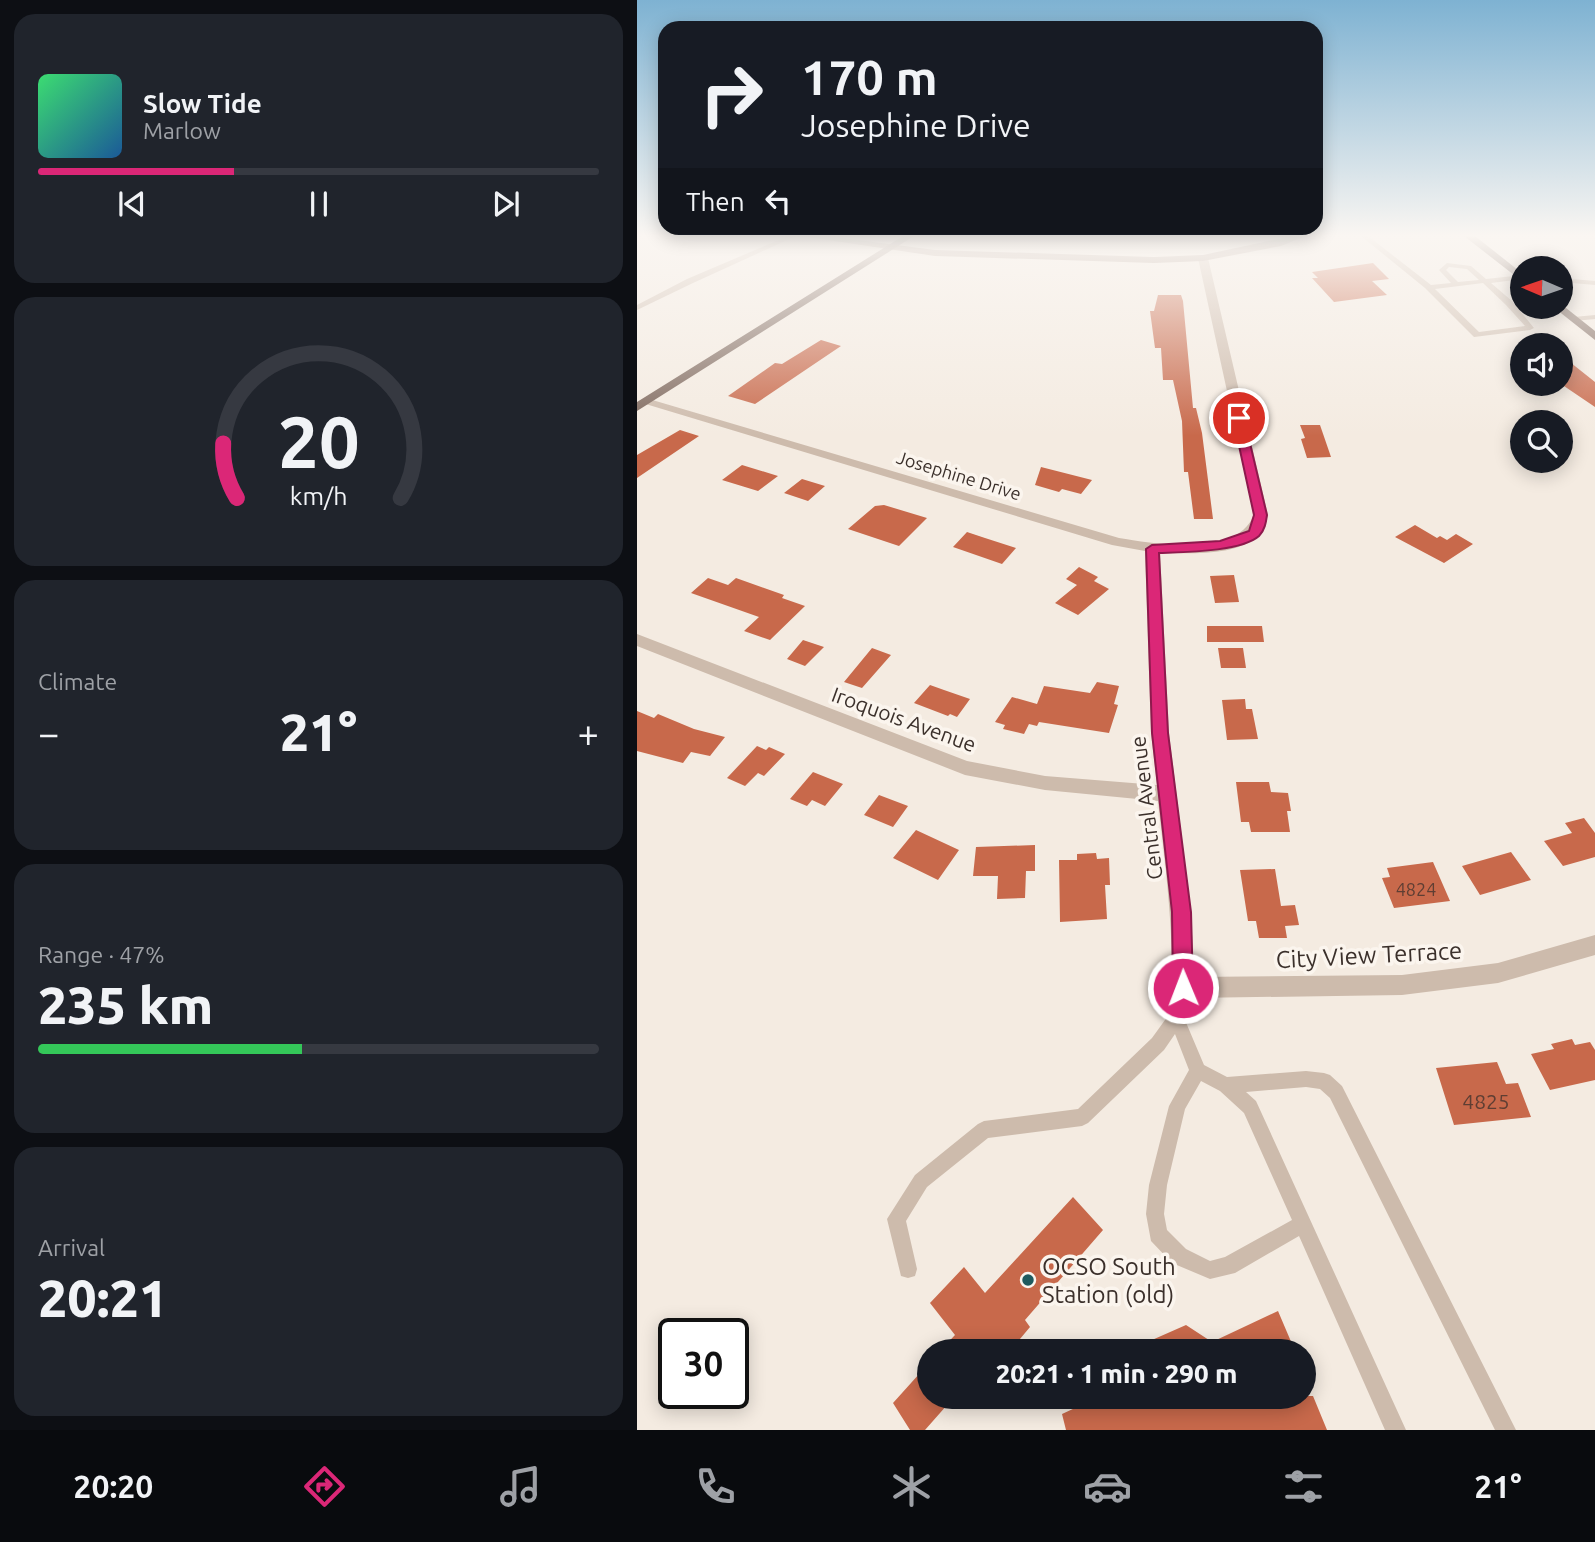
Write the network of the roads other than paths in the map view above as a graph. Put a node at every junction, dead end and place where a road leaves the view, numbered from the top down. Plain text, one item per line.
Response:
1 (802, 303) edge
2 (1212, 303) edge
3 (1445, 303) edge
4 (1505, 303) edge
5 (1595, 317) edge
6 (1574, 320) joint
7 (1595, 337) edge
8 (641, 405) edge
9 (1152, 549) junction
10 (637, 640) edge
11 (1167, 794) junction
12 (1593, 950) edge
13 (1183, 988) junction
14 (1176, 1018) junction
15 (1198, 1071) junction
16 (1226, 1085) junction
17 (1303, 1224) junction
18 (908, 1269) dead end
19 (1396, 1430) edge
20 (1506, 1430) edge

1 - 8 main road
2 - 9 street, Josephine Drive
3 - 4 lane
5 - 6 lane
6 - 7 main road
8 - 9 street, Josephine Drive
9 - 11 street, Central Avenue
10 - 11 street, Iroquois Avenue
11 - 13 street, Central Avenue
12 - 13 street, City View Terrace
13 - 14 street, Central Avenue
14 - 15 lane
14 - 18 lane
15 - 16 lane
15 - 17 lane
16 - 17 lane
16 - 20 lane
17 - 19 lane

